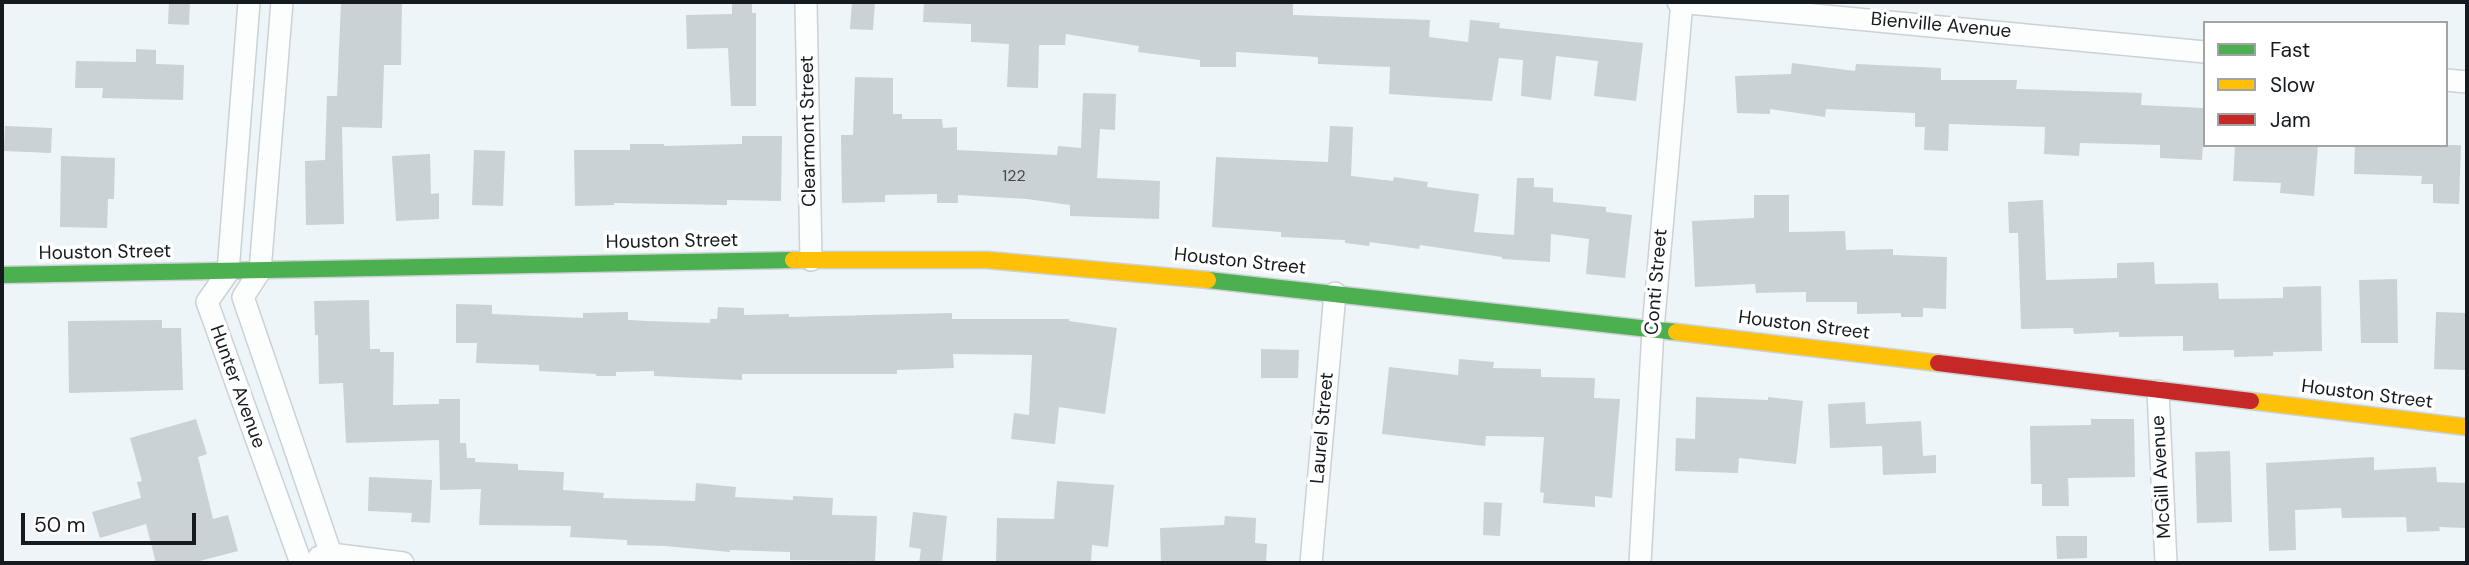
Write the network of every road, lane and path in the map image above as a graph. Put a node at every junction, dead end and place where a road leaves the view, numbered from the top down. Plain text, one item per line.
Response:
1 (249, 2) edge
2 (282, 2) edge
3 (806, 2) edge
4 (1681, 2) edge
5 (2203, 52) edge
6 (2448, 80) edge
7 (2467, 82) edge
8 (811, 260) junction
9 (260, 271) junction
10 (228, 272) junction
11 (2, 275) edge
12 (1335, 293) junction
13 (1653, 329) junction
14 (2158, 391) junction
15 (2467, 427) edge
16 (332, 559) edge
17 (301, 562) edge
18 (403, 563) edge
19 (1311, 563) edge
20 (1640, 563) edge
21 (2166, 563) edge

1 - 10 street
2 - 9 street, Hunter Avenue
3 - 8 street, Clearmont Street
4 - 5 street, Bienville Avenue
4 - 13 street, Conti Street
6 - 7 street
8 - 9 street, Houston Street
8 - 12 street, Houston Street
9 - 10 street, Houston Street
9 - 16 street, Hunter Avenue
10 - 11 street, Houston Street
10 - 17 street, Hunter Avenue
12 - 13 street, Houston Street
12 - 19 street, Laurel Street
13 - 14 street, Houston Street
13 - 20 street, Conti Street
14 - 15 street, Houston Street
14 - 21 street, McGill Avenue
16 - 17 street
16 - 18 street

